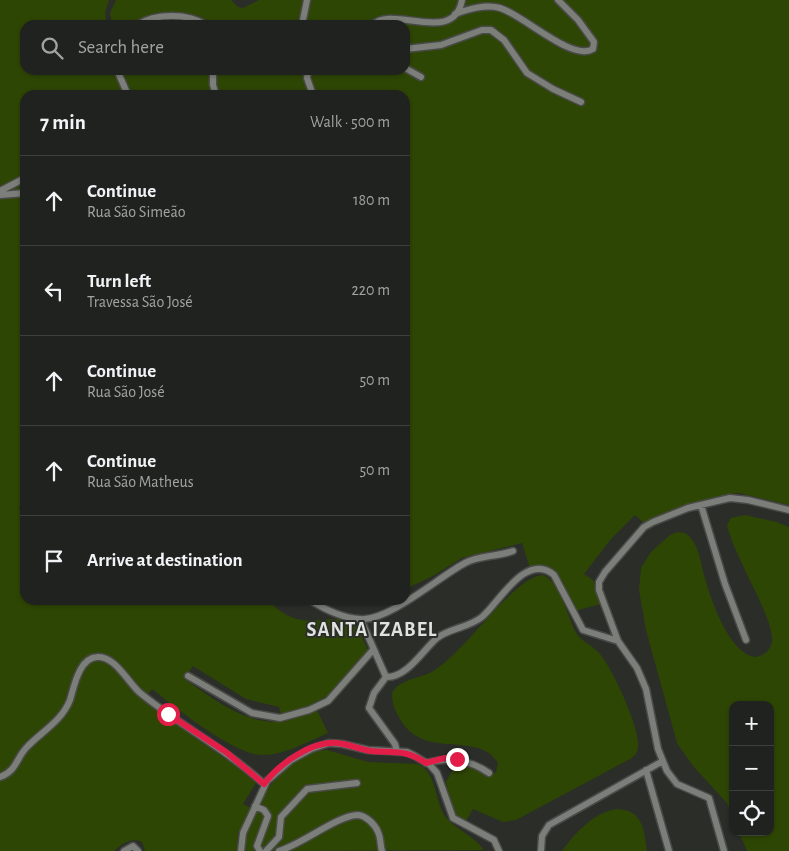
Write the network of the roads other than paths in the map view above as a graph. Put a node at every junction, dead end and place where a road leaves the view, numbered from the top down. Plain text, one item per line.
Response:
1 (307, 0) edge
2 (462, 0) edge
3 (558, 0) edge
4 (454, 14) junction
5 (149, 20) edge
6 (199, 20) edge
7 (303, 20) edge
8 (378, 20) edge
9 (406, 20) edge
10 (410, 20) edge
11 (410, 48) edge
12 (410, 71) edge
13 (119, 75) edge
14 (213, 75) edge
15 (307, 75) edge
16 (420, 77) dead end
17 (126, 90) edge
18 (214, 90) edge
19 (311, 90) edge
20 (582, 102) dead end
21 (20, 181) edge
22 (0, 191) edge
23 (20, 193) edge
24 (0, 195) edge
25 (701, 505) junction
26 (789, 510) edge
27 (513, 551) dead end
28 (410, 598) edge
29 (319, 605) edge
30 (399, 605) edge
31 (361, 620) junction
32 (746, 640) dead end
33 (618, 641) junction
34 (373, 650) junction
35 (188, 676) dead end
36 (386, 677) junction
37 (397, 752) junction
38 (444, 758) junction
39 (663, 761) junction
40 (426, 763) junction
41 (646, 770) junction
42 (436, 772) junction
43 (489, 773) dead end
44 (0, 777) edge
45 (357, 783) dead end
46 (264, 784) junction
47 (255, 806) junction
48 (124, 851) edge
49 (138, 851) edge
50 (241, 851) edge
51 (260, 851) edge
52 (266, 851) edge
53 (279, 851) edge
54 (382, 851) edge
55 (498, 851) edge
56 (541, 851) edge
57 (669, 851) edge
58 (724, 851) edge

1 - 7 street
2 - 4 street
3 - 4 street
4 - 10 street
5 - 6 street
8 - 9 street
11 - 20 street
12 - 16 street
13 - 17 street
14 - 18 street
15 - 19 street
21 - 22 street
23 - 24 street
25 - 26 street
25 - 32 street
25 - 33 street
27 - 28 street
29 - 31 street
30 - 31 street
31 - 34 street
33 - 36 street
33 - 39 street
34 - 35 street
34 - 36 street
36 - 37 street
37 - 40 street
37 - 46 street
38 - 40 street
38 - 42 street
38 - 43 street
39 - 41 street
39 - 58 street
40 - 42 street
41 - 56 street
41 - 57 street
42 - 55 street
44 - 46 street
45 - 52 street
46 - 47 street
47 - 50 street
47 - 51 street
48 - 49 street
53 - 54 street

